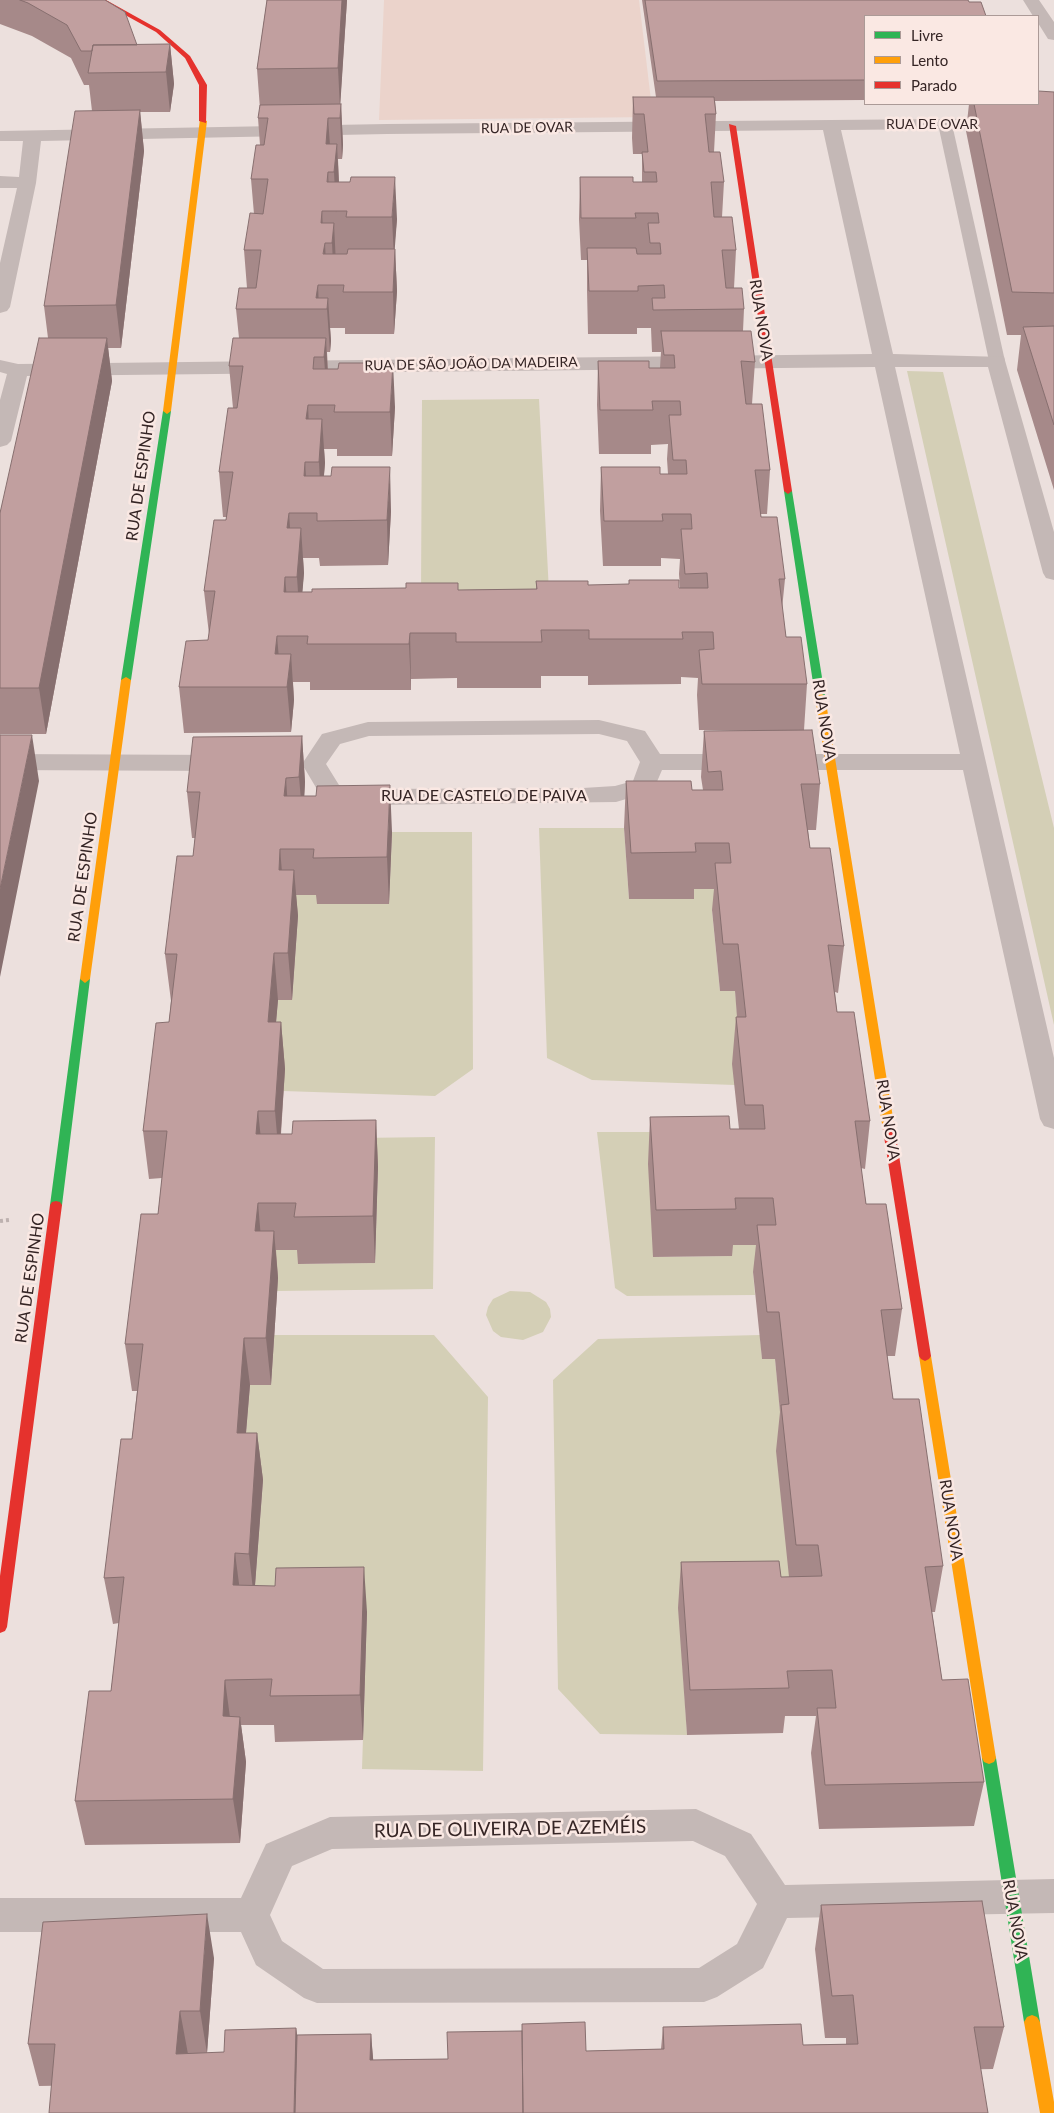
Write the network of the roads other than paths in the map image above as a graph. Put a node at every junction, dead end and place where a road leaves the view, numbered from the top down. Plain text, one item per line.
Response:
1 (100, 0) edge
2 (1031, 0) edge
3 (1054, 34) edge
4 (1054, 123) edge
5 (945, 124) junction
6 (831, 125) junction
7 (732, 126) junction
8 (203, 132) junction
9 (0, 136) edge
10 (33, 136) junction
11 (0, 182) edge
12 (27, 183) junction
13 (0, 308) edge
14 (767, 360) junction
15 (882, 360) junction
16 (997, 361) junction
17 (9, 368) edge
18 (173, 368) junction
19 (0, 441) edge
20 (1054, 572) edge
21 (0, 762) edge
22 (114, 762) junction
23 (652, 762) junction
24 (831, 762) junction
25 (975, 762) junction
26 (254, 764) edge
27 (1054, 1119) edge
28 (0, 1627) edge
29 (1054, 1896) edge
30 (1011, 1897) junction
31 (776, 1902) junction
32 (0, 1915) edge
33 (252, 1916) junction
34 (1048, 2113) edge

1 - 8 street, RUA DE ESPINHO
2 - 3 street
4 - 5 street, RUA DE OVAR
5 - 6 street, RUA DE OVAR
5 - 16 lane
6 - 7 street, RUA DE OVAR
6 - 15 street
7 - 8 street, RUA DE OVAR
7 - 14 street, RUA NOVA
8 - 10 street, RUA DE OVAR
8 - 18 street, RUA DE ESPINHO
9 - 10 street, RUA DE OVAR
10 - 12 street
11 - 12 street
12 - 13 street
14 - 15 street, RUA DE SÃO JOÃO DA MADEIRA
14 - 18 street, RUA DE SÃO JOÃO DA MADEIRA
14 - 24 street, RUA NOVA
15 - 16 street, RUA DE SÃO JOÃO DA MADEIRA
15 - 25 street
16 - 20 street
17 - 18 street, RUA DE SÃO JOÃO DA MADEIRA
17 - 19 street
18 - 22 street, RUA DE ESPINHO
21 - 22 street
22 - 26 street
22 - 28 street, RUA DE ESPINHO
23 - 23 street, RUA DE CASTELO DE PAIVA
23 - 24 street
24 - 25 street
24 - 30 street, RUA NOVA
25 - 27 street
29 - 30 street
30 - 31 street
30 - 34 street, RUA NOVA
31 - 33 street
31 - 33 street, RUA DE OLIVEIRA DE AZEMÉIS
32 - 33 street

